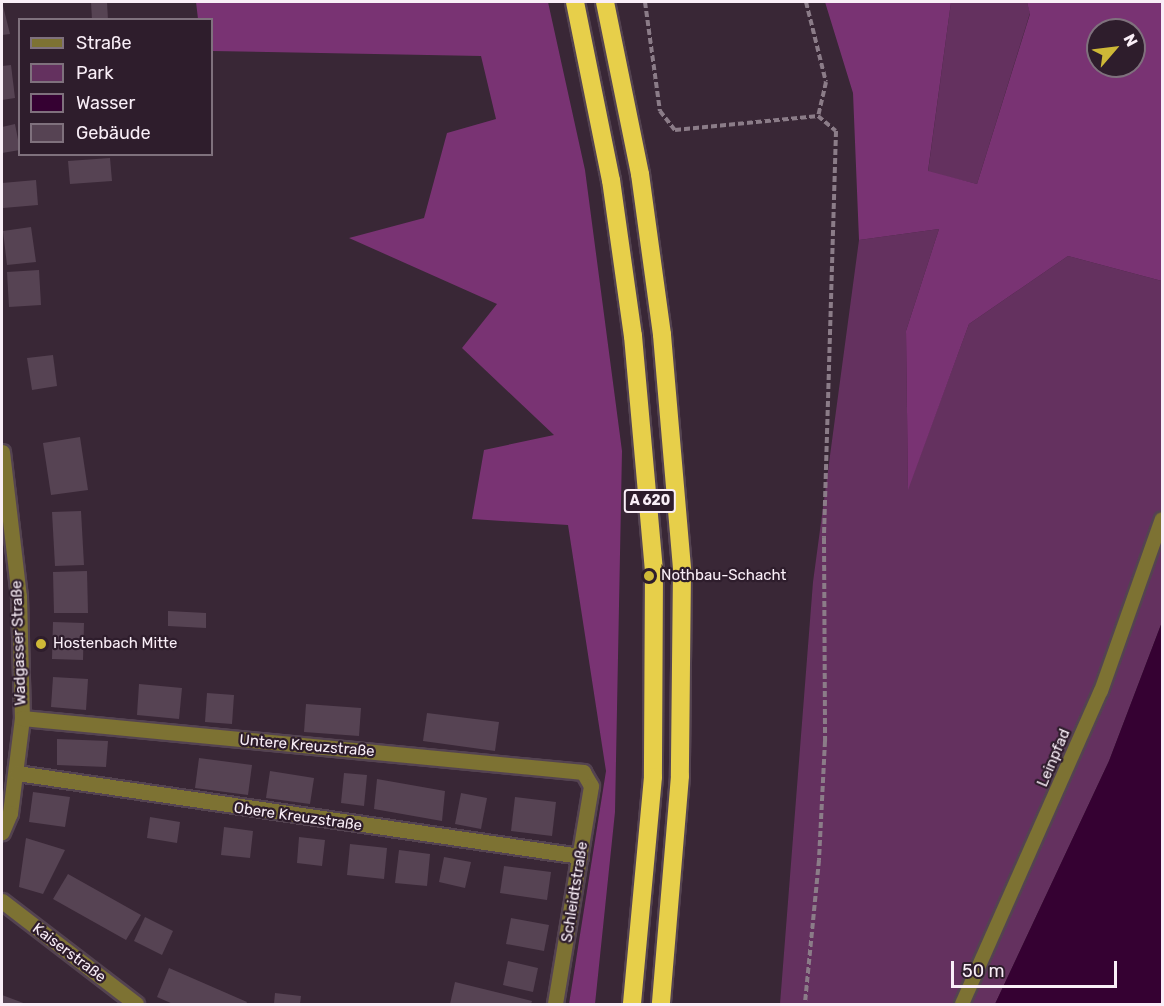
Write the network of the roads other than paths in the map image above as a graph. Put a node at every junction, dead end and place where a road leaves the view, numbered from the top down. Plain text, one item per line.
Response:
1 (575, 2) edge
2 (605, 2) edge
3 (2, 452) edge
4 (1162, 519) edge
5 (22, 718) junction
6 (17, 773) junction
7 (589, 778) joint
8 (2, 832) edge
9 (580, 856) junction
10 (2, 901) edge
11 (136, 1005) edge
12 (555, 1005) edge
13 (632, 1005) edge
14 (661, 1005) edge
15 (962, 1005) edge

1 - 13 highway, A 620
2 - 14 highway, A 620
3 - 5 street, Wadgasser Straße
4 - 15 lane, Leinpfad
5 - 6 street, Wadgasser Straße
5 - 7 street, Untere Kreuzstraße
6 - 8 street, Wadgasser Straße
6 - 9 street, Obere Kreuzstraße
7 - 9 street, Schleidtstraße
9 - 12 street, Schleidtstraße
10 - 11 street, Kaiserstraße

